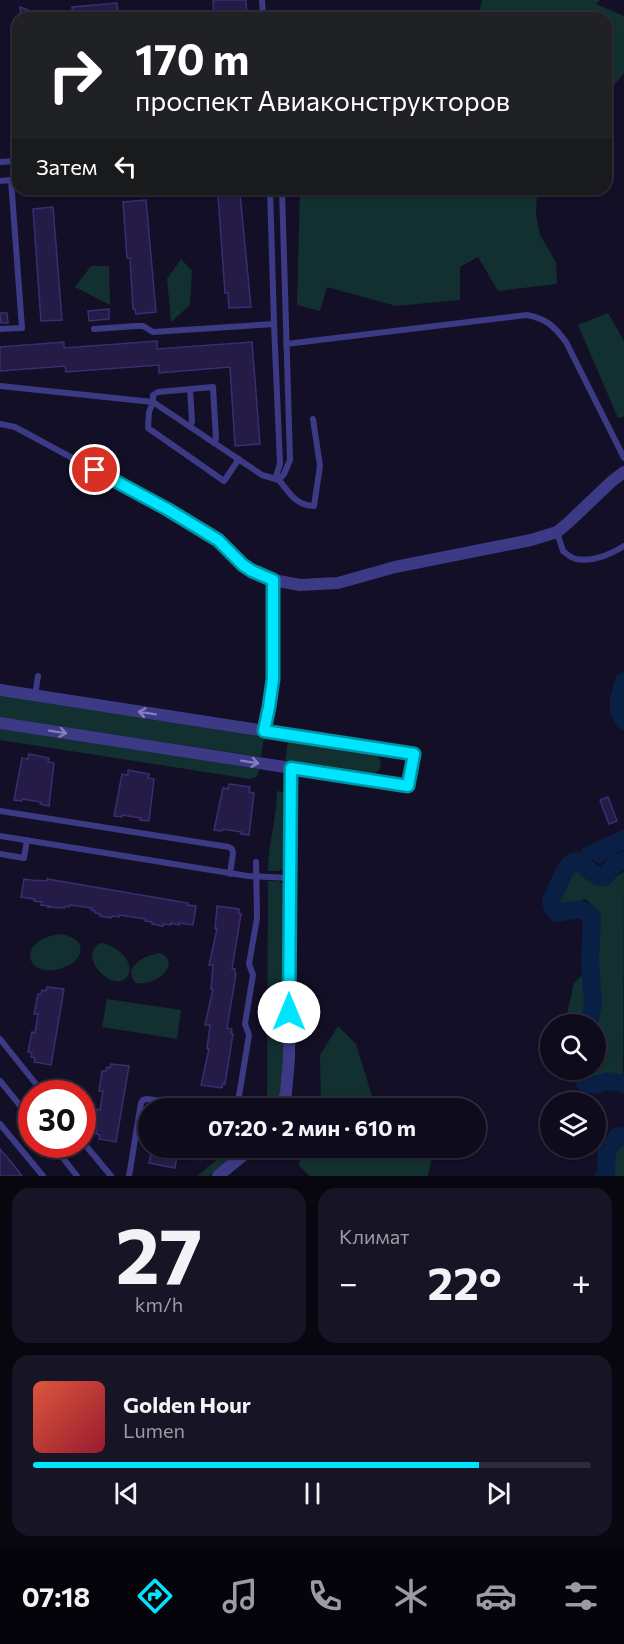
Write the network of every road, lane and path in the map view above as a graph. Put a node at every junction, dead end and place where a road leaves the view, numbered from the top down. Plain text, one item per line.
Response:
1 (0, 180) edge
2 (12, 193) edge
3 (12, 195) edge
4 (270, 195) edge
5 (282, 195) edge
6 (274, 324) junction
7 (0, 329) edge
8 (94, 329) dead end
9 (286, 344) junction
10 (0, 386) edge
11 (190, 389) junction
12 (153, 402) junction
13 (313, 419) dead end
14 (0, 424) edge
15 (190, 427) junction
16 (214, 443) junction
17 (624, 458) edge
18 (239, 459) junction
19 (624, 472) edge
20 (277, 479) junction
21 (557, 532) junction
22 (624, 546) edge
23 (273, 580) junction
24 (38, 676) dead end
25 (0, 690) edge
26 (35, 696) junction
27 (0, 723) edge
28 (264, 731) junction
29 (291, 768) junction
30 (0, 811) edge
31 (0, 836) edge
32 (27, 840) junction
33 (0, 854) edge
34 (256, 862) dead end
35 (230, 874) junction
36 (256, 878) junction
37 (290, 878) junction
38 (0, 1039) edge
39 (33, 1080) edge
40 (0, 1081) edge
41 (239, 1098) edge
42 (284, 1098) edge
43 (18, 1103) edge
44 (138, 1121) edge
45 (0, 1124) edge
46 (63, 1158) edge
47 (96, 1158) edge
48 (240, 1158) edge
49 (43, 1176) edge
50 (77, 1176) edge
51 (111, 1176) edge
52 (129, 1176) edge
53 (218, 1176) edge

1 - 2 lane
3 - 7 lane
4 - 6 lane
5 - 9 lane
6 - 8 lane
6 - 20 lane
9 - 17 lane
9 - 20 lane
10 - 12 lane
11 - 12 lane
11 - 15 lane
11 - 16 lane
12 - 15 lane
12 - 18 lane
13 - 20 lane
14 - 23 lane
15 - 16 lane
16 - 18 lane
18 - 20 lane
19 - 21 street
21 - 22 lane
21 - 23 street
23 - 28 street
24 - 26 lane
25 - 26 street
28 -> 26 street
27 -> 29 street
28 - 29 street
29 - 37 street
30 - 35 lane
31 - 32 lane
32 - 33 lane
32 - 35 lane
34 - 36 lane
35 - 36 lane
36 - 37 lane
36 - 41 lane
37 - 42 street
38 - 39 lane
40 - 43 lane
44 - 52 lane
45 - 49 lane
46 - 50 lane
47 - 51 lane
48 - 53 street

